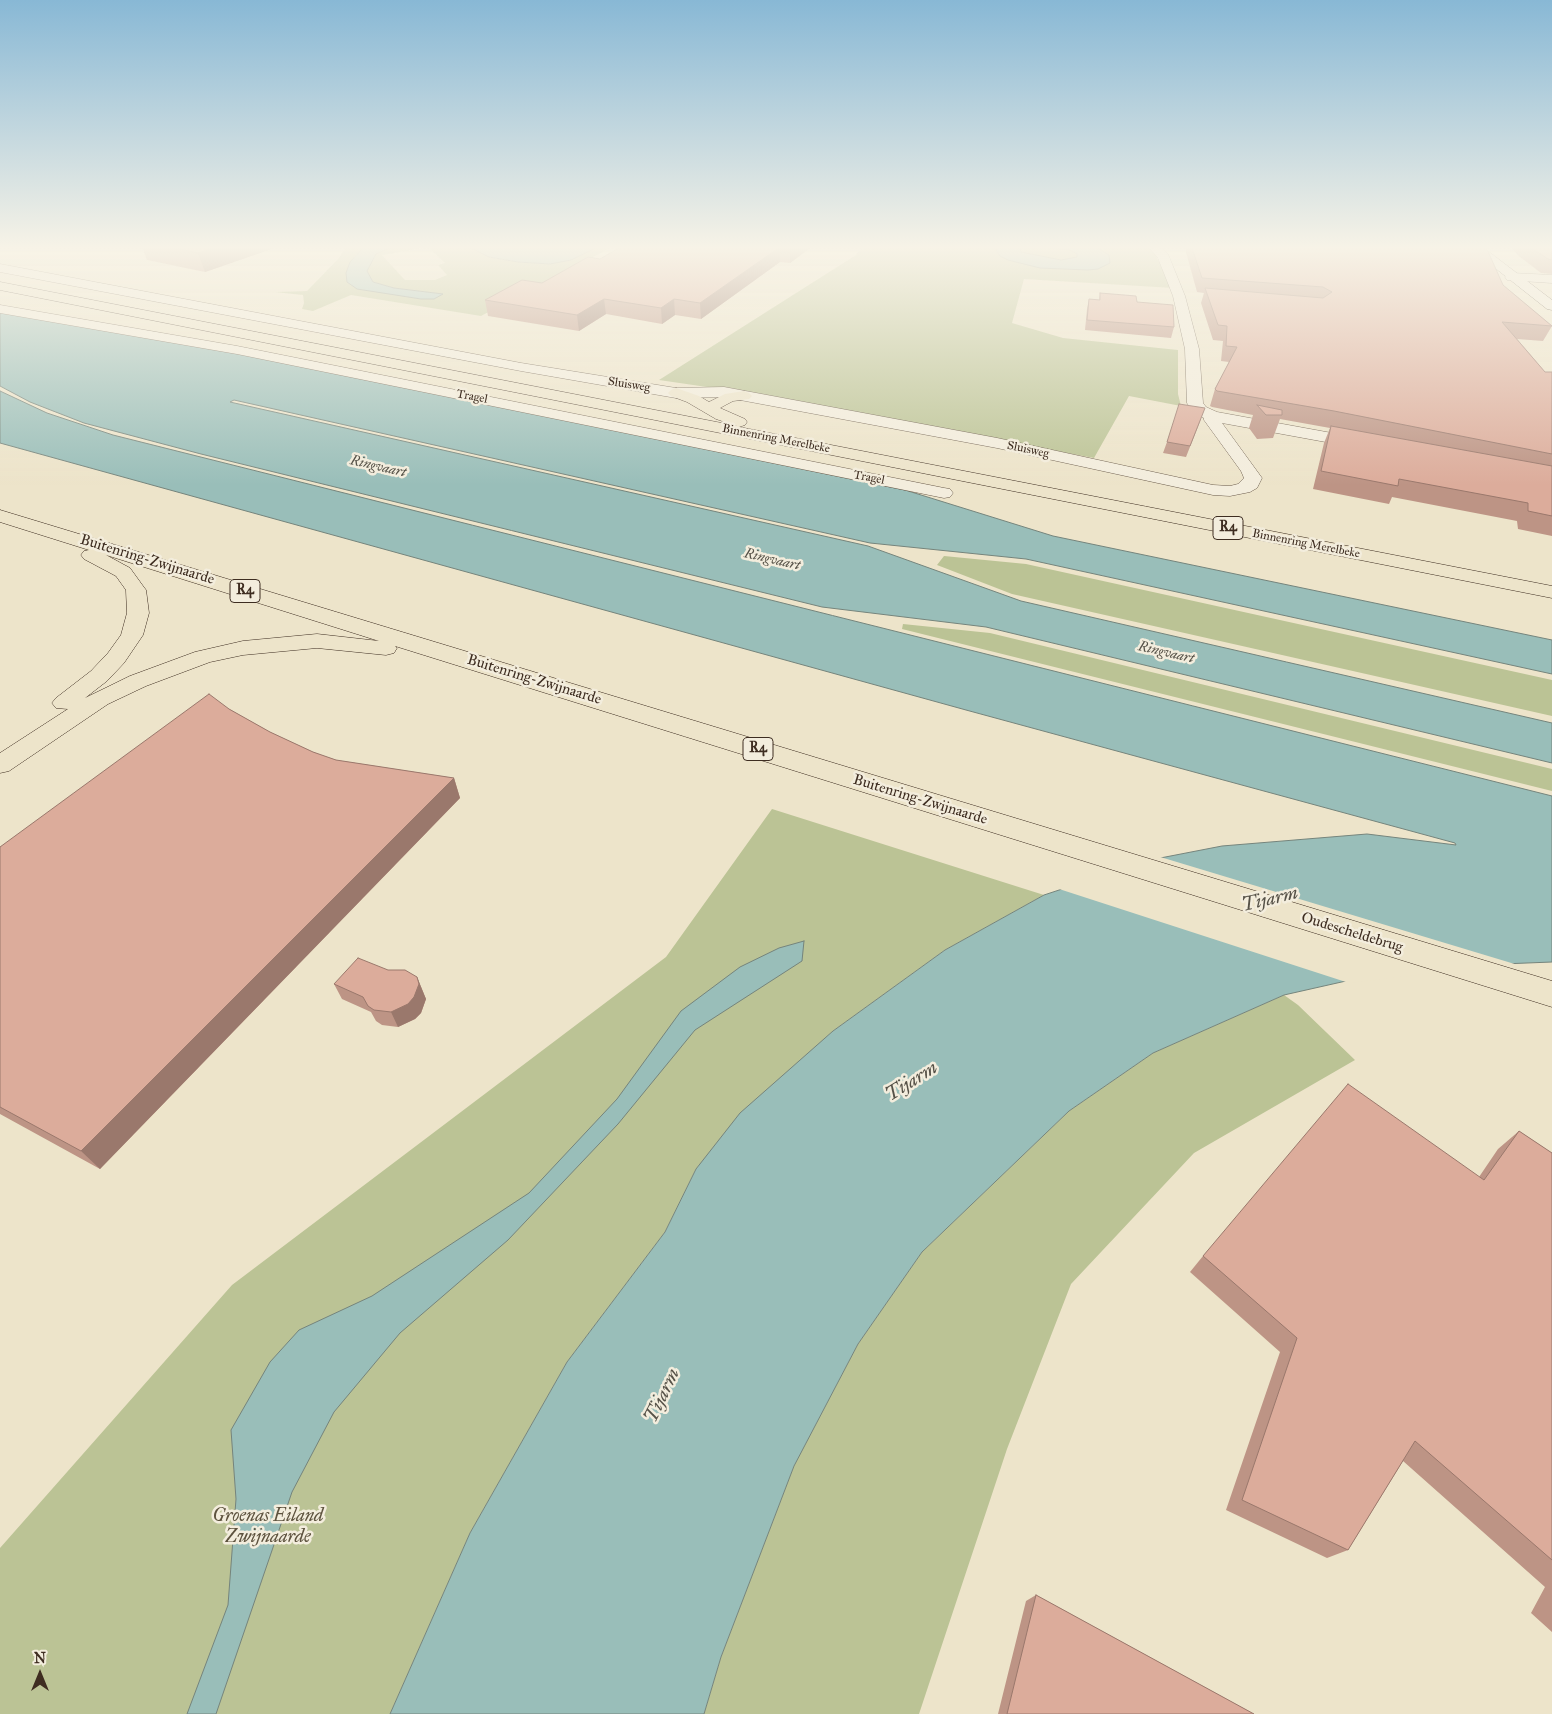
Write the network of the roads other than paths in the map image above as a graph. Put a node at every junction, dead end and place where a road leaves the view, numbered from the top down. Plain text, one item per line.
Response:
1 (92, 325) edge
2 (197, 325) edge
3 (296, 325) edge
4 (1188, 325) edge
5 (676, 393) junction
6 (744, 396) junction
7 (711, 408) junction
8 (1213, 416) junction
9 (804, 445) junction
10 (1380, 447) edge
11 (944, 493) dead end
12 (0, 516) edge
13 (42, 528) junction
14 (1346, 552) junction
15 (1552, 581) edge
16 (1552, 592) edge
17 (449, 654) junction
18 (0, 746) edge
19 (0, 765) edge
20 (1067, 845) joint
21 (1552, 994) edge

1 - 11 street, Tragel
2 - 9 highway, Binnenring Merelbeke / R4
3 - 5 street, Sluisweg / R4
4 - 8 street
5 - 6 street, Sluisweg
5 - 7 highway, R4
6 - 7 highway
6 - 8 street, Sluisweg
7 - 9 highway, R4
8 - 10 street
9 - 14 highway, Binnenring Merelbeke / R4
12 - 13 highway, Buitenring-Zwijnaarde / R4
13 - 17 highway, Buitenring-Zwijnaarde / R4
13 - 18 highway
14 - 15 highway
14 - 16 highway, Binnenring Merelbeke / R4
17 - 19 highway
17 - 20 highway, Buitenring-Zwijnaarde / R4
20 - 21 highway, Oudescheldebrug / R4

